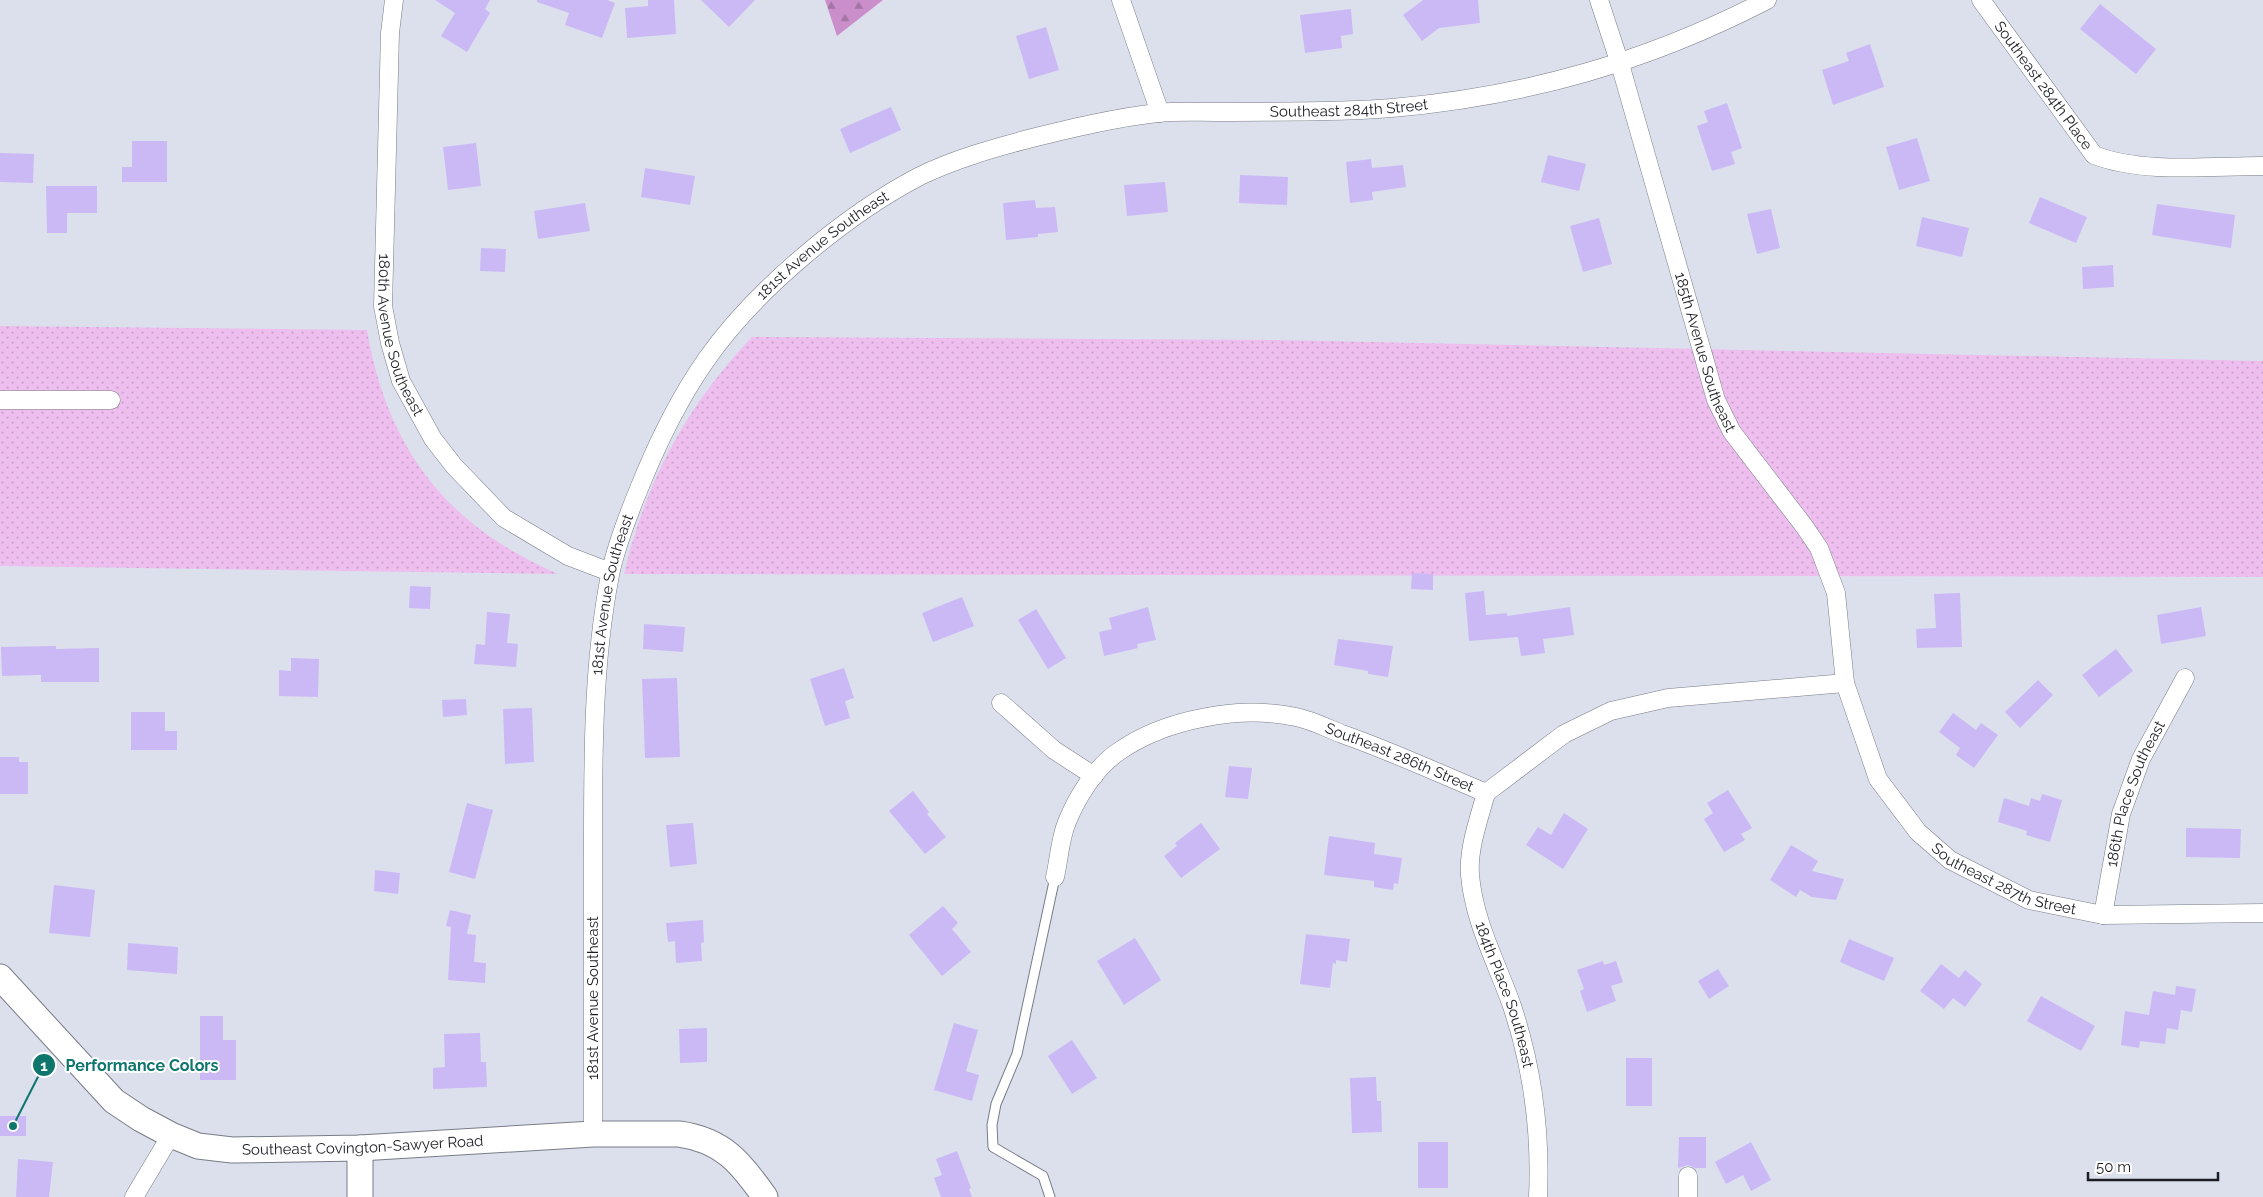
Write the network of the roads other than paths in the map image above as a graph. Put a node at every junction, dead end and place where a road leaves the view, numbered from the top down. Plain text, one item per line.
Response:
1 (394, 0) edge
2 (1121, 0) edge
3 (1599, 0) edge
4 (1767, 0) edge
5 (1981, 0) edge
6 (1620, 64) junction
7 (1160, 113) junction
8 (2263, 166) edge
9 (921, 176) joint
10 (0, 400) edge
11 (111, 400) dead end
12 (610, 572) junction
13 (2185, 678) dead end
14 (1845, 683) junction
15 (1001, 703) dead end
16 (1094, 776) junction
17 (1486, 793) junction
18 (1055, 878) joint
19 (2263, 913) edge
20 (2103, 915) junction
21 (0, 977) edge
22 (593, 1134) junction
23 (170, 1135) junction
24 (360, 1148) junction
25 (1688, 1176) dead end
26 (134, 1197) edge
27 (360, 1197) edge
28 (765, 1197) edge
29 (1050, 1197) edge
30 (1538, 1197) edge
31 (1688, 1197) edge

1 - 12 street, 180th Avenue Southeast
2 - 7 street
3 - 6 street, 185th Avenue Southeast
4 - 6 street, Southeast 284th Street
5 - 8 street, Southeast 284th Place
6 - 7 street, Southeast 284th Street
6 - 14 street, 185th Avenue Southeast
7 - 9 street, Southeast 284th Street
9 - 12 street, 181st Avenue Southeast
10 - 11 street
12 - 22 street, 181st Avenue Southeast
13 - 20 street, 186th Place Southeast
14 - 17 street, Southeast 286th Street
14 - 20 street, Southeast 287th Street
15 - 16 street
16 - 17 street, Southeast 286th Street
16 - 18 street, Southeast 286th Street
17 - 30 street, 184th Place Southeast
18 - 29 lane
19 - 20 street, Southeast 287th Street
21 - 23 street, Southeast Covington-Sawyer Road
22 - 24 street, Southeast Covington-Sawyer Road
22 - 28 street, Southeast Covington-Sawyer Road
23 - 24 street, Southeast Covington-Sawyer Road
23 - 26 street
24 - 27 street
25 - 31 street

